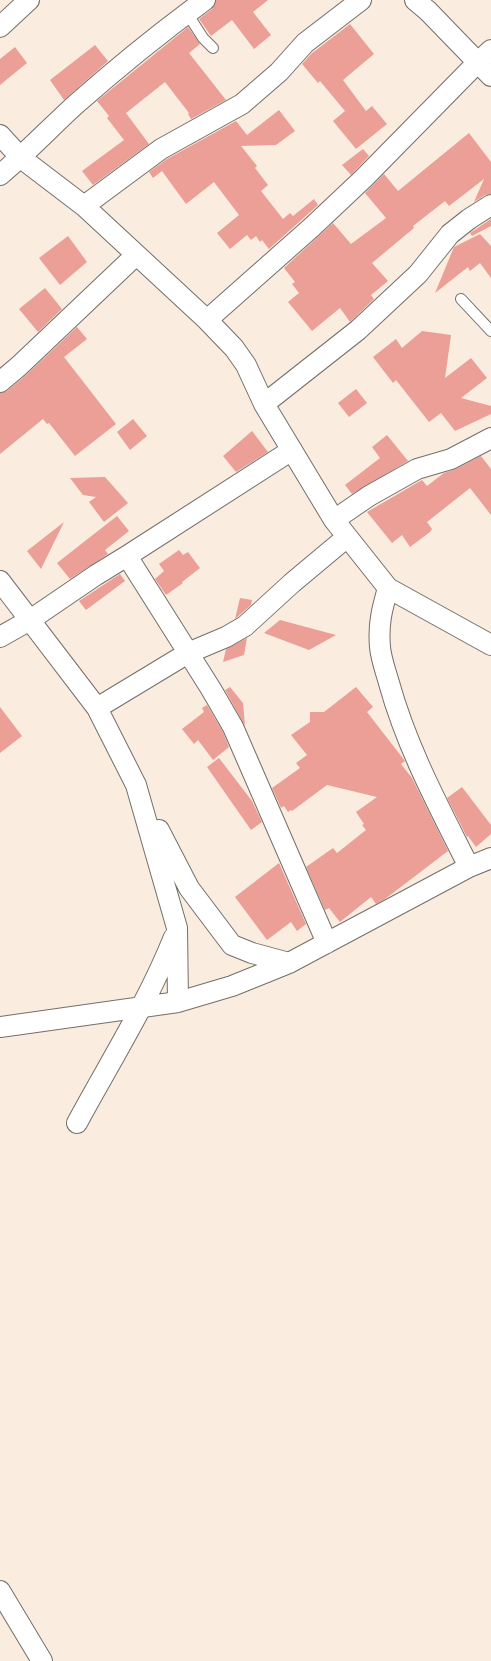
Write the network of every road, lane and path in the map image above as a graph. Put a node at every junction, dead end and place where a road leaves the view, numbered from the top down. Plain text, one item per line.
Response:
1 (29, 0) edge
2 (205, 0) edge
3 (361, 0) edge
4 (415, 0) edge
5 (187, 13) junction
6 (0, 27) edge
7 (213, 48) dead end
8 (484, 56) edge
9 (491, 76) edge
10 (0, 135) edge
11 (21, 158) junction
12 (0, 175) edge
13 (491, 205) edge
14 (84, 206) junction
15 (136, 256) junction
16 (461, 299) dead end
17 (207, 320) junction
18 (491, 330) edge
19 (0, 382) edge
20 (264, 404) junction
21 (491, 438) edge
22 (292, 450) junction
23 (334, 520) junction
24 (347, 537) junction
25 (127, 556) junction
26 (0, 581) edge
27 (388, 588) junction
28 (30, 620) junction
29 (0, 637) edge
30 (491, 645) edge
31 (188, 653) junction
32 (97, 708) junction
33 (136, 785) junction
34 (491, 858) edge
35 (469, 867) junction
36 (177, 928) junction
37 (327, 943) junction
38 (289, 963) junction
39 (178, 1002) junction
40 (141, 1008) junction
41 (0, 1027) edge
42 (77, 1123) dead end
43 (0, 1591) edge
44 (42, 1661) edge

1 - 6 street
2 - 5 street
3 - 14 street
4 - 8 street
5 - 7 lane
5 - 11 street
8 - 9 street
8 - 17 street
10 - 11 street
11 - 12 street
11 - 14 street
13 - 20 street
14 - 15 street
15 - 17 street
15 - 19 street
16 - 18 lane
17 - 20 street
20 - 22 street
21 - 23 street
22 - 23 street
22 - 25 street
23 - 24 street
24 - 27 street
24 - 31 street
25 - 28 street
25 - 31 street
26 - 28 street
27 - 30 street
27 - 35 street
28 - 29 street
28 - 32 street
31 - 32 street
31 - 37 street
32 - 33 street
33 - 36 street
33 - 38 street
34 - 35 street
35 - 37 street
36 - 39 street
36 - 40 street
37 - 38 street
38 - 39 street
39 - 40 street
40 - 41 street
40 - 42 street
43 - 44 street

